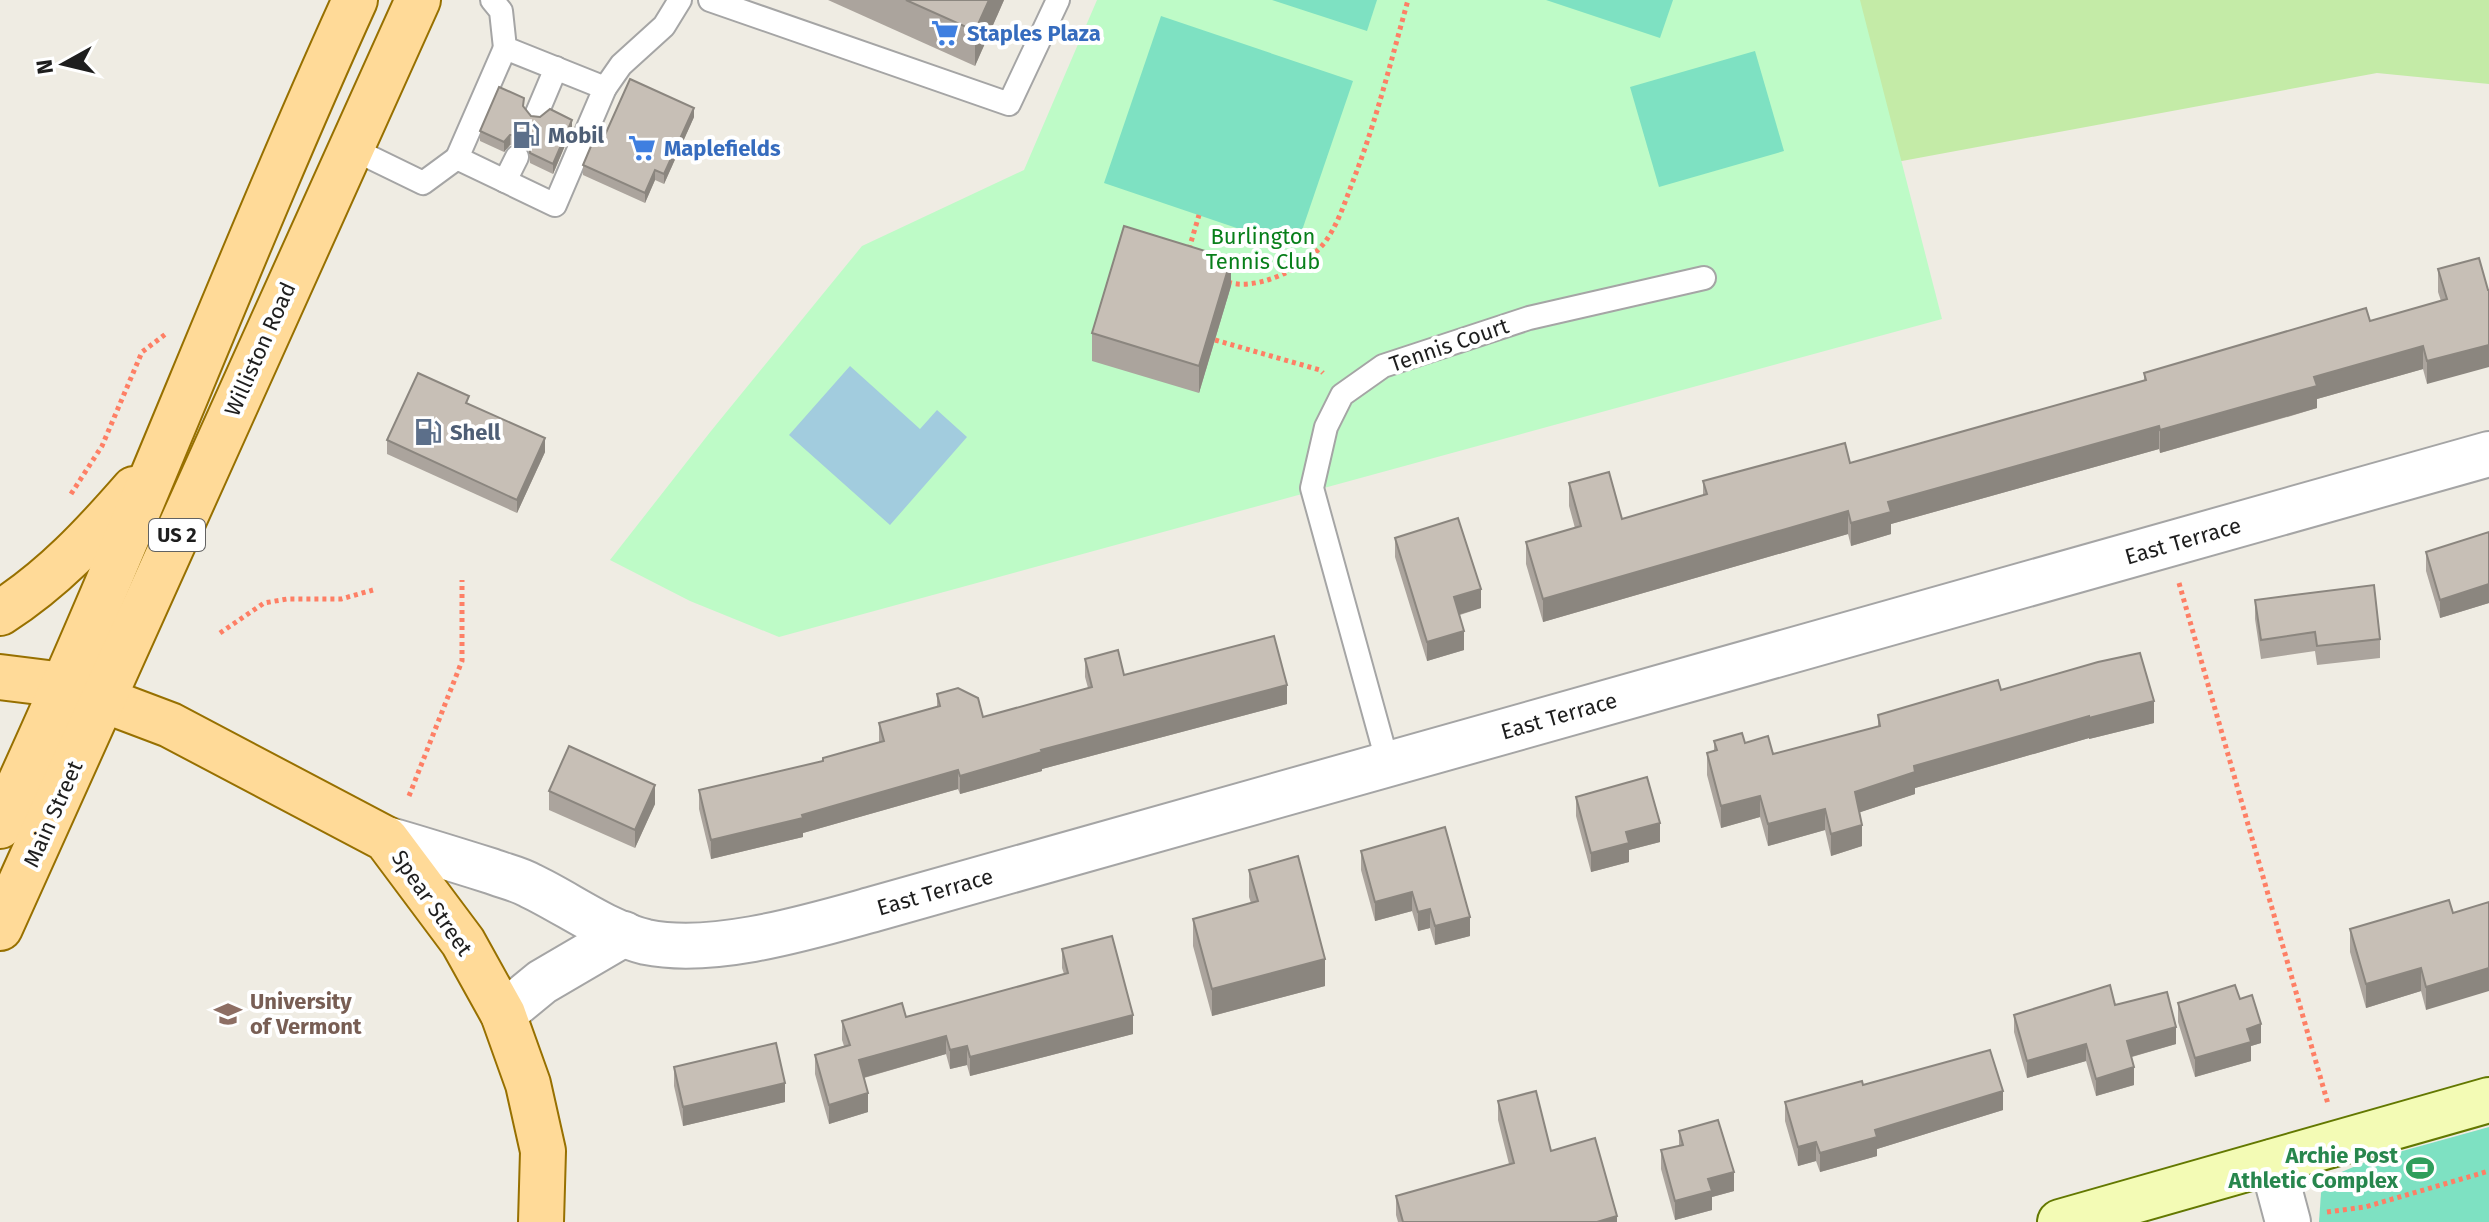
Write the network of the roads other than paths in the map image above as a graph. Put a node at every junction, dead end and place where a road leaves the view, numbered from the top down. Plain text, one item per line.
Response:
1 (355, 0) edge
2 (418, 0) edge
3 (492, 0) edge
4 (680, 0) edge
5 (710, 0) edge
6 (1058, 0) edge
7 (505, 48) junction
8 (556, 68) junction
9 (605, 88) junction
10 (537, 113) edge
11 (351, 148) junction
12 (517, 157) dead end
13 (457, 158) junction
14 (505, 181) junction
15 (1704, 278) dead end
16 (2489, 454) edge
17 (159, 459) junction
18 (0, 613) edge
19 (0, 677) edge
20 (64, 685) junction
21 (105, 699) junction
22 (1388, 764) junction
23 (0, 826) edge
24 (386, 839) junction
25 (0, 928) edge
26 (624, 934) junction
27 (503, 1014) junction
28 (2489, 1100) edge
29 (2272, 1162) junction
30 (2305, 1218) edge
31 (541, 1222) edge
32 (2060, 1222) edge

1 - 17 main road, US 2
2 - 11 main road, Williston Road / US 2
3 - 7 lane
4 - 9 lane
5 - 6 lane
7 - 8 lane
7 - 13 lane
8 - 9 lane
8 - 10 lane
9 - 14 lane
11 - 13 lane
11 - 21 main road, Williston Road / US 2
12 - 14 lane
13 - 14 lane
15 - 22 lane, Tennis Court
16 - 22 street, East Terrace
17 - 18 main road
17 - 20 main road, US 2
19 - 20 main road, Spear Street
20 - 21 main road, Spear Street
20 - 23 main road, Main Street / US 2
21 - 24 main road, Spear Street
21 - 25 main road, Main Street / US 2
22 - 26 street, East Terrace
24 - 26 street, East Terrace
24 - 27 main road, Spear Street
26 - 27 street
27 - 31 main road, Spear Street
28 - 29 main road
29 - 30 street
29 - 32 main road

